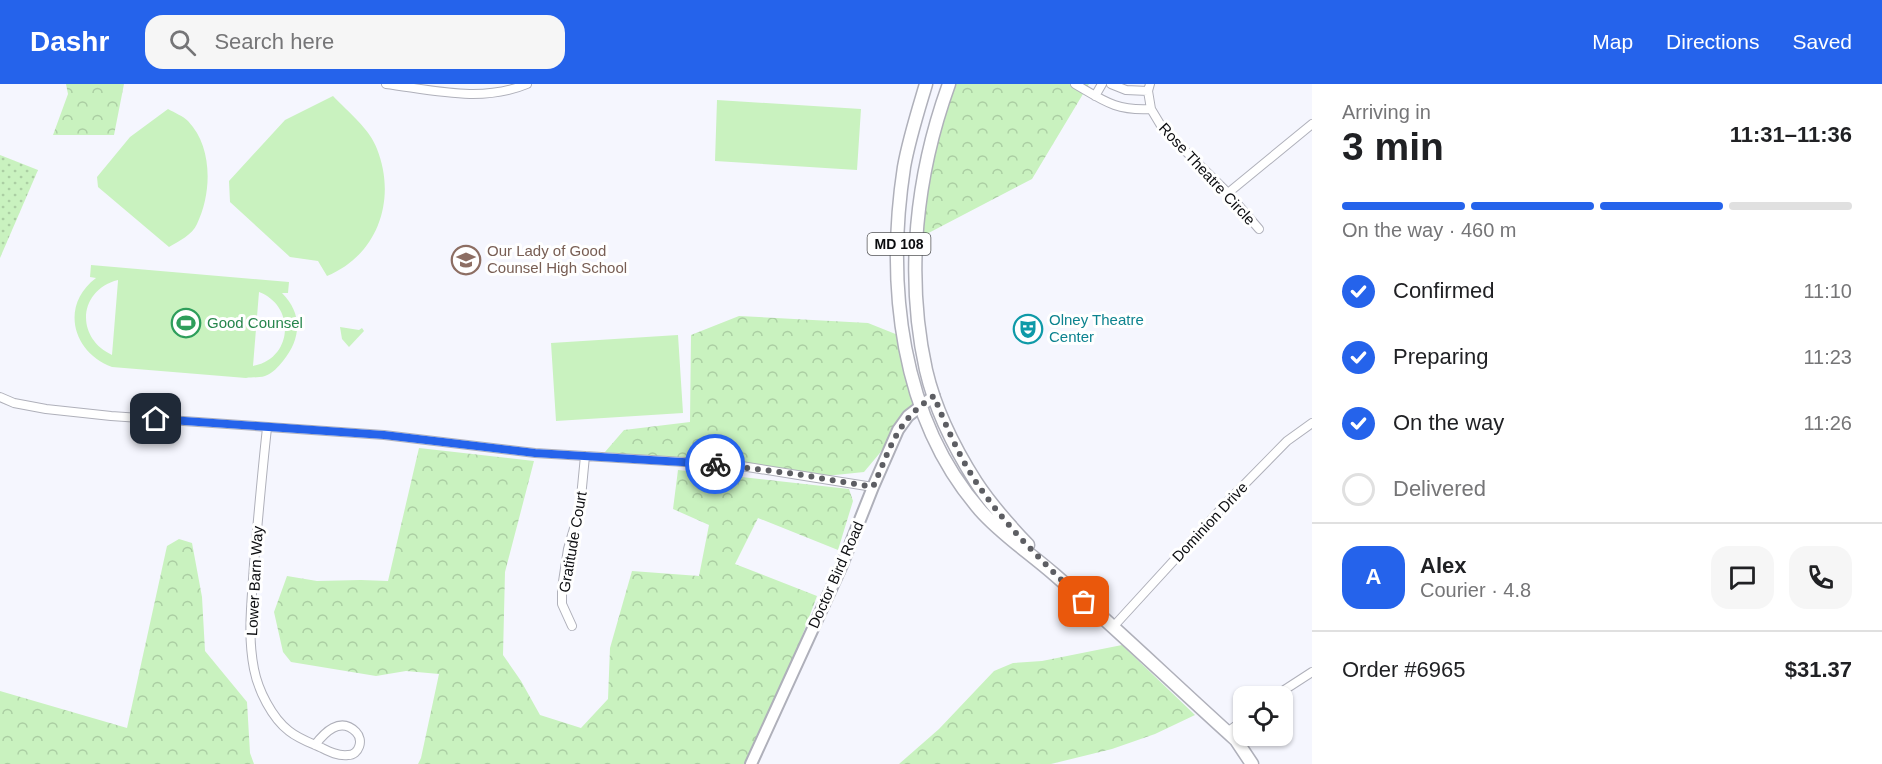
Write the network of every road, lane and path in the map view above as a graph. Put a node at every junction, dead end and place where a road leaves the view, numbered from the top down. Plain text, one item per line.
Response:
1 (386, 84) edge
2 (527, 84) edge
3 (926, 84) edge
4 (949, 84) edge
5 (1075, 84) edge
6 (1101, 84) edge
7 (1111, 84) edge
8 (1149, 87) edge
9 (1095, 96) junction
10 (1151, 109) junction
11 (1312, 124) edge
12 (1228, 193) junction
13 (1259, 229) dead end
14 (934, 396) junction
15 (0, 397) edge
16 (920, 405) junction
17 (1312, 423) edge
18 (267, 428) junction
19 (585, 456) junction
20 (873, 487) junction
21 (1055, 575) junction
22 (572, 626) dead end
23 (1113, 627) junction
24 (1312, 672) edge
25 (1290, 686) edge
26 (1233, 728) edge
27 (1227, 732) junction
28 (315, 745) junction
29 (751, 764) edge
30 (1252, 764) edge

1 - 2 street
3 - 16 main road, MD 108
4 - 14 main road, MD 108
5 - 9 street
6 - 9 street
7 - 8 street
8 - 10 street, Rose Theatre Circle
9 - 10 street
10 - 12 street, Rose Theatre Circle
11 - 12 street
12 - 13 street, Rose Theatre Circle
14 - 16 main road, Doctor Bird Road
14 - 21 main road, MD 108
15 - 18 street
16 - 20 main road, Doctor Bird Road
16 - 21 main road, MD 108
17 - 23 street, Dominion Drive
18 - 19 street
18 - 28 street, Lower Barn Way
19 - 20 street
19 - 22 street, Gratitude Court
20 - 29 main road, Doctor Bird Road
21 - 23 main road, MD 108
23 - 27 main road, MD 108
24 - 25 street
26 - 27 street
27 - 30 main road, MD 108
28 - 28 street, Lower Barn Way

